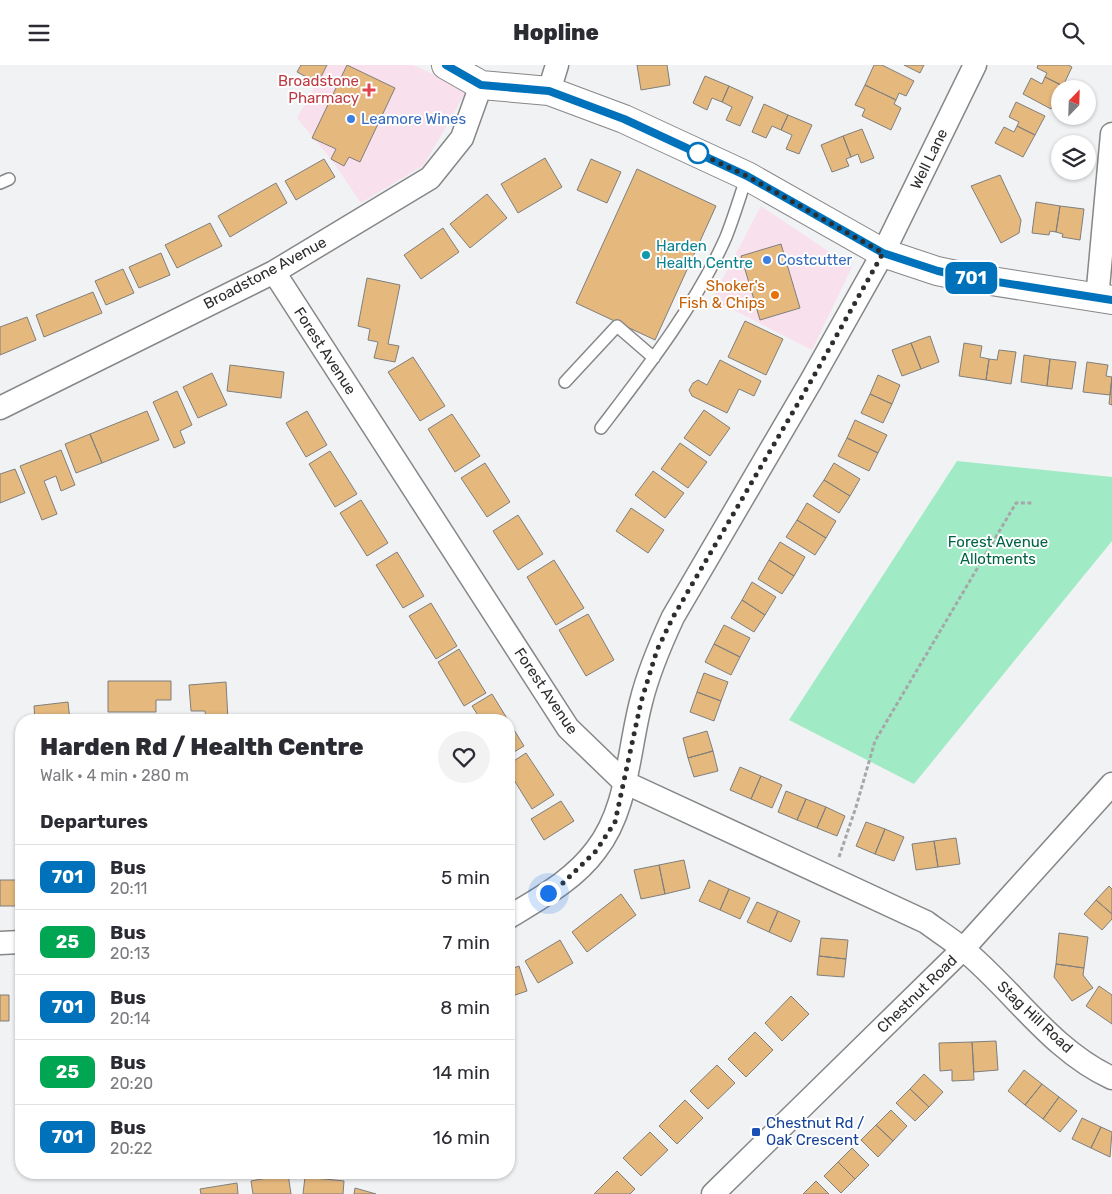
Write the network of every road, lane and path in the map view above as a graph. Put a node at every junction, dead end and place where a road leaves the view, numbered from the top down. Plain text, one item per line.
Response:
1 (446, 65) edge
2 (557, 65) edge
3 (975, 65) edge
4 (481, 85) junction
5 (549, 91) junction
6 (1112, 134) edge
7 (747, 176) junction
8 (1109, 185) edge
9 (883, 253) junction
10 (274, 272) junction
11 (1104, 299) edge
12 (654, 358) junction
13 (564, 382) dead end
14 (0, 408) edge
15 (601, 428) dead end
16 (1033, 503) dead end
17 (624, 782) junction
18 (1112, 784) edge
19 (831, 879) junction
20 (515, 913) edge
21 (15, 942) edge
22 (0, 943) edge
23 (963, 949) junction
24 (1112, 1078) edge
25 (713, 1194) edge

1 - 4 street
2 - 5 street
3 - 9 street, Well Lane
4 - 5 street
4 - 10 street, Broadstone Avenue
5 - 7 street
6 - 8 street
7 - 9 street
7 - 12 lane
8 - 11 street
9 - 11 street
9 - 17 street, Well Lane
10 - 14 street, Broadstone Avenue
10 - 17 street, Forest Avenue
12 - 13 lane
12 - 15 lane
16 - 19 path
17 - 19 street, Forest Avenue
17 - 20 street, Well Lane
18 - 23 street, Chestnut Road
19 - 23 street, Forest Avenue
21 - 22 street
23 - 24 street, Stag Hill Road
23 - 25 street, Chestnut Road

